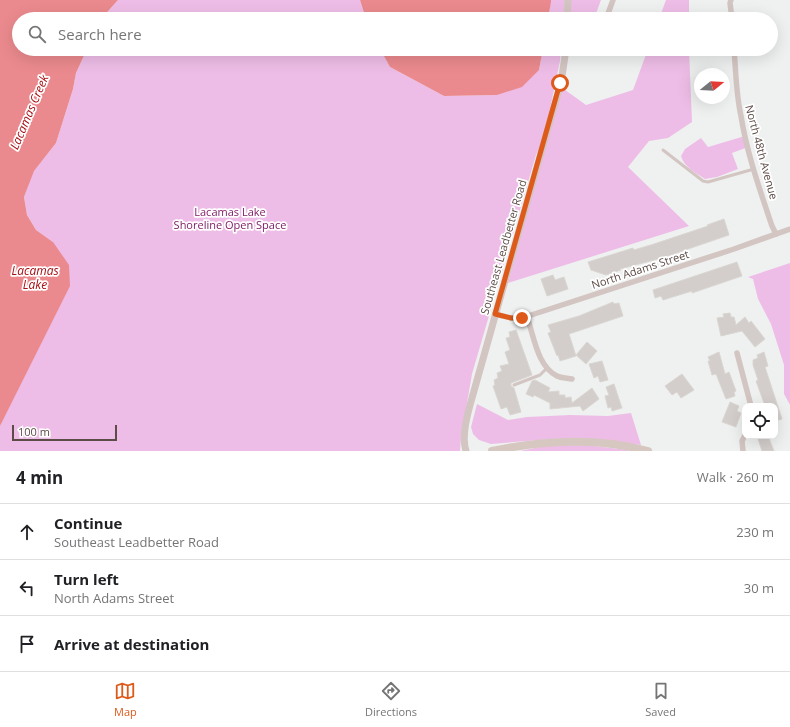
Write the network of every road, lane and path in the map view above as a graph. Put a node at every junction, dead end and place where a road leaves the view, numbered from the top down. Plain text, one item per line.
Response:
1 (568, 0) edge
2 (613, 0) edge
3 (731, 0) edge
4 (568, 12) edge
5 (609, 12) edge
6 (731, 12) edge
7 (565, 56) edge
8 (735, 56) edge
9 (662, 150) dead end
10 (754, 169) junction
11 (790, 229) edge
12 (776, 234) junction
13 (495, 314) junction
14 (527, 317) junction
15 (737, 353) dead end
16 (547, 368) junction
17 (572, 379) dead end
18 (514, 385) dead end
19 (750, 403) edge
20 (743, 439) edge
21 (466, 451) edge
22 (492, 451) edge
23 (648, 451) edge
24 (743, 451) edge

1 - 4 street
2 - 5 street
3 - 6 street
7 - 13 street, Southeast Leadbetter Road
8 - 10 street, North 48th Avenue
9 - 10 lane
10 - 12 street, North 48th Avenue
11 - 12 street, North Adams Street
12 - 14 street, North Adams Street
13 - 14 street, North Adams Street
13 - 21 street, Southeast Leadbetter Road
14 - 16 street
15 - 19 street
16 - 17 street
16 - 18 lane
20 - 24 street
22 - 23 main road

